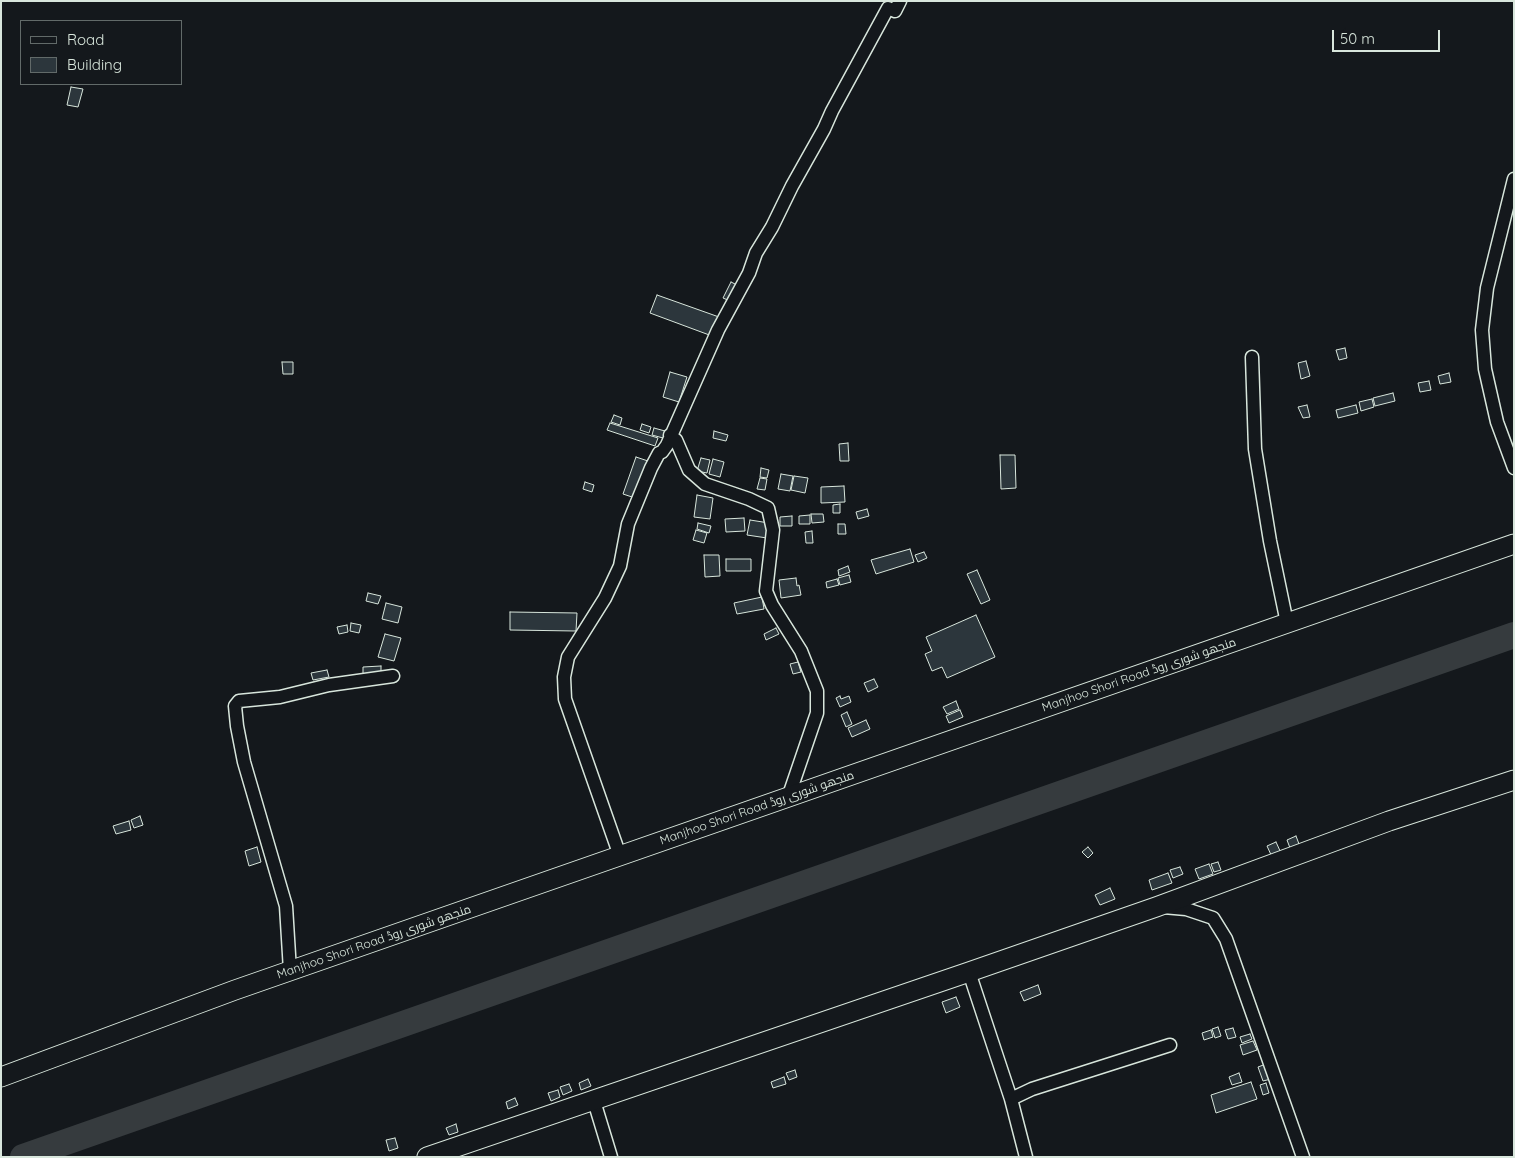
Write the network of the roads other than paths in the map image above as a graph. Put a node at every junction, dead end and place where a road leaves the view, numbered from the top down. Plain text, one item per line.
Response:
1 (900, 1) edge
2 (1514, 179) edge
3 (1252, 357) dead end
4 (670, 435) junction
5 (1514, 468) edge
6 (1514, 544) edge
7 (1287, 624) junction
8 (393, 676) dead end
9 (1514, 780) edge
10 (788, 798) junction
11 (620, 856) junction
12 (1156, 907) junction
13 (290, 971) junction
14 (969, 972) junction
15 (1170, 1045) dead end
16 (1, 1077) edge
17 (1011, 1099) junction
18 (594, 1101) junction
19 (458, 1151) edge
20 (427, 1157) edge
21 (610, 1157) edge
22 (1026, 1157) edge
23 (1303, 1157) edge

1 - 4 street
2 - 5 street
3 - 7 street
4 - 10 street
4 - 11 street
6 - 7 street, Manjhoo Shori Road منجھو شوری روڈ
7 - 10 street, Manjhoo Shori Road منجھو شوری روڈ
8 - 13 street
9 - 12 street
10 - 11 street, Manjhoo Shori Road منجھو شوری روڈ
11 - 13 street, Manjhoo Shori Road منجھو شوری روڈ
12 - 14 street
12 - 23 street
13 - 16 street, Manjhoo Shori Road منجھو شوری روڈ
14 - 17 street
14 - 18 street
15 - 17 street
17 - 22 street
18 - 19 street
18 - 21 street
19 - 20 street

